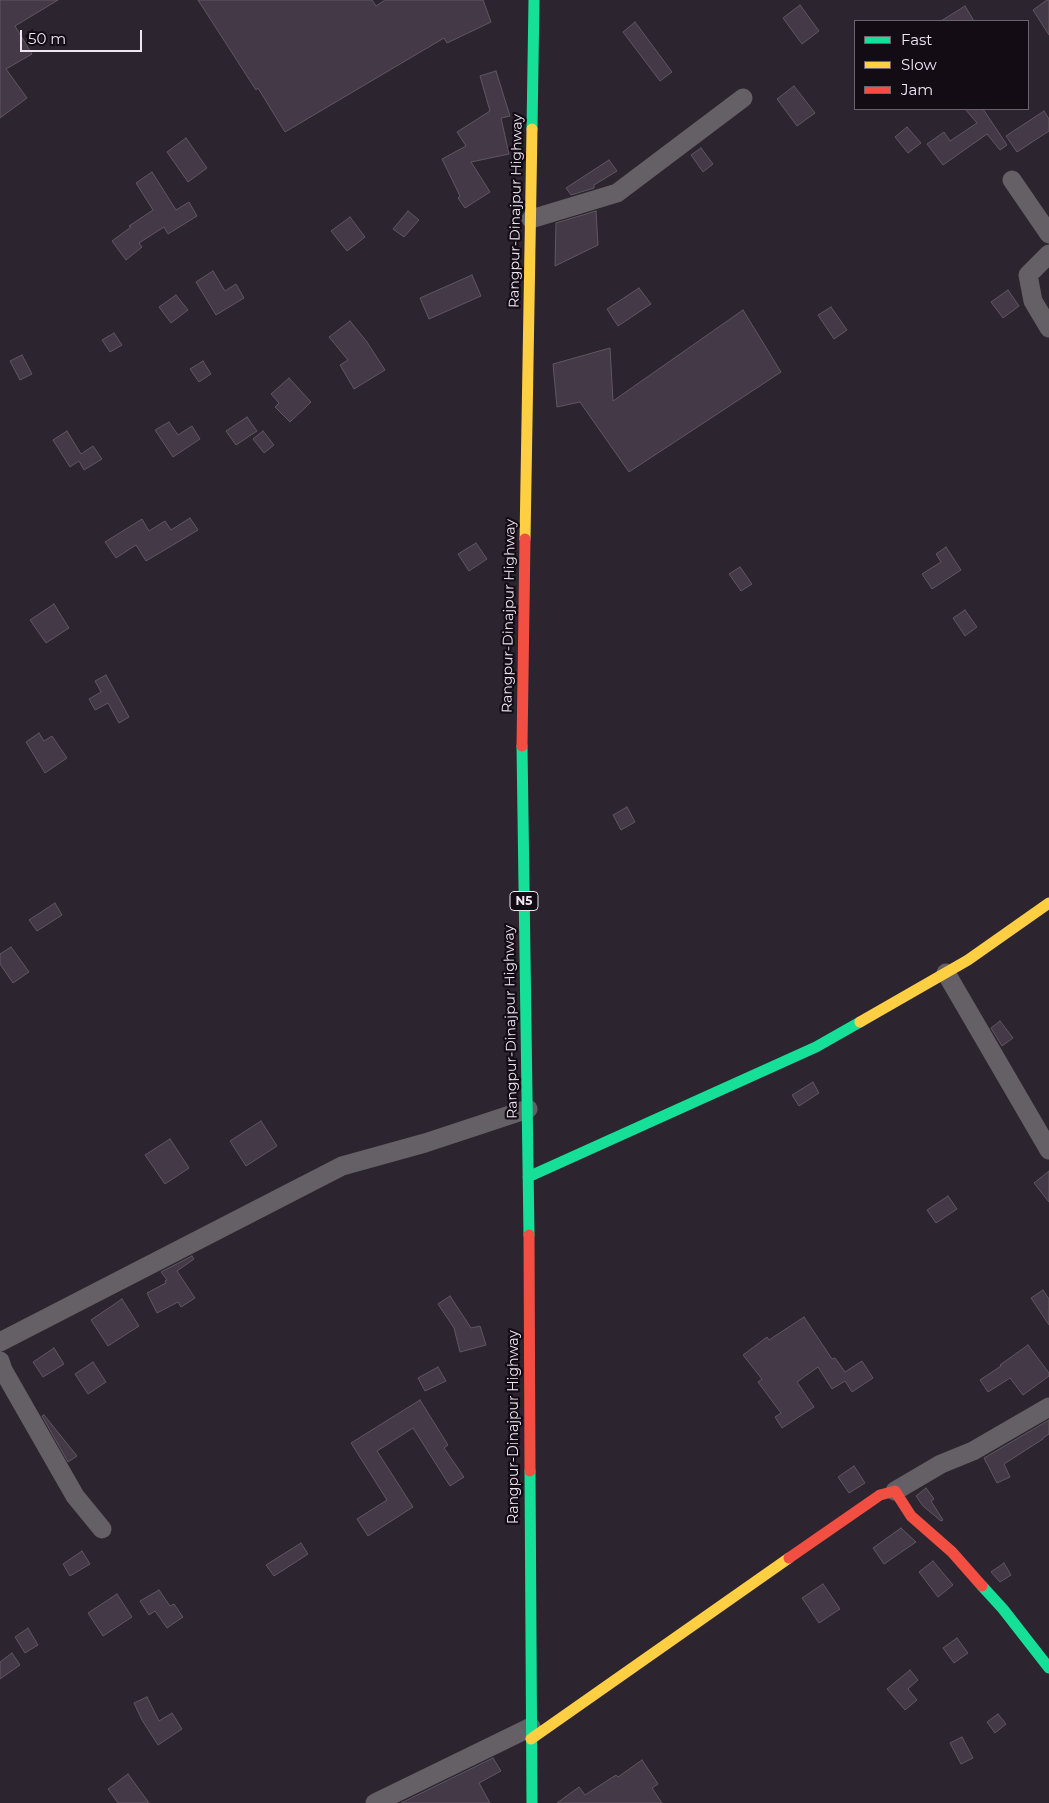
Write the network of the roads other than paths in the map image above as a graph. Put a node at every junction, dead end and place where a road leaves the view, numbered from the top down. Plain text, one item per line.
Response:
1 (534, 0) edge
2 (743, 98) dead end
3 (1012, 180) dead end
4 (531, 219) junction
5 (1049, 234) edge
6 (1049, 254) edge
7 (1049, 328) edge
8 (1049, 903) edge
9 (946, 972) junction
10 (528, 1109) junction
11 (1049, 1150) edge
12 (528, 1177) junction
13 (0, 1342) edge
14 (0, 1361) edge
15 (1049, 1407) edge
16 (895, 1491) junction
17 (102, 1529) dead end
18 (1049, 1668) edge
19 (531, 1733) junction
20 (375, 1803) edge
21 (532, 1803) edge

1 - 4 main road, Rangpur-Dinajpur Highway / N5
2 - 4 street
3 - 5 street
4 - 10 main road, Rangpur-Dinajpur Highway / N5
6 - 7 street
8 - 9 main road
9 - 11 street
9 - 12 main road
10 - 12 main road, Rangpur-Dinajpur Highway / N5
10 - 13 street
12 - 19 main road, Rangpur-Dinajpur Highway / N5
14 - 17 street
15 - 16 street
16 - 18 main road
16 - 19 main road
19 - 20 street
19 - 21 main road, Rangpur-Dinajpur Highway / N5

